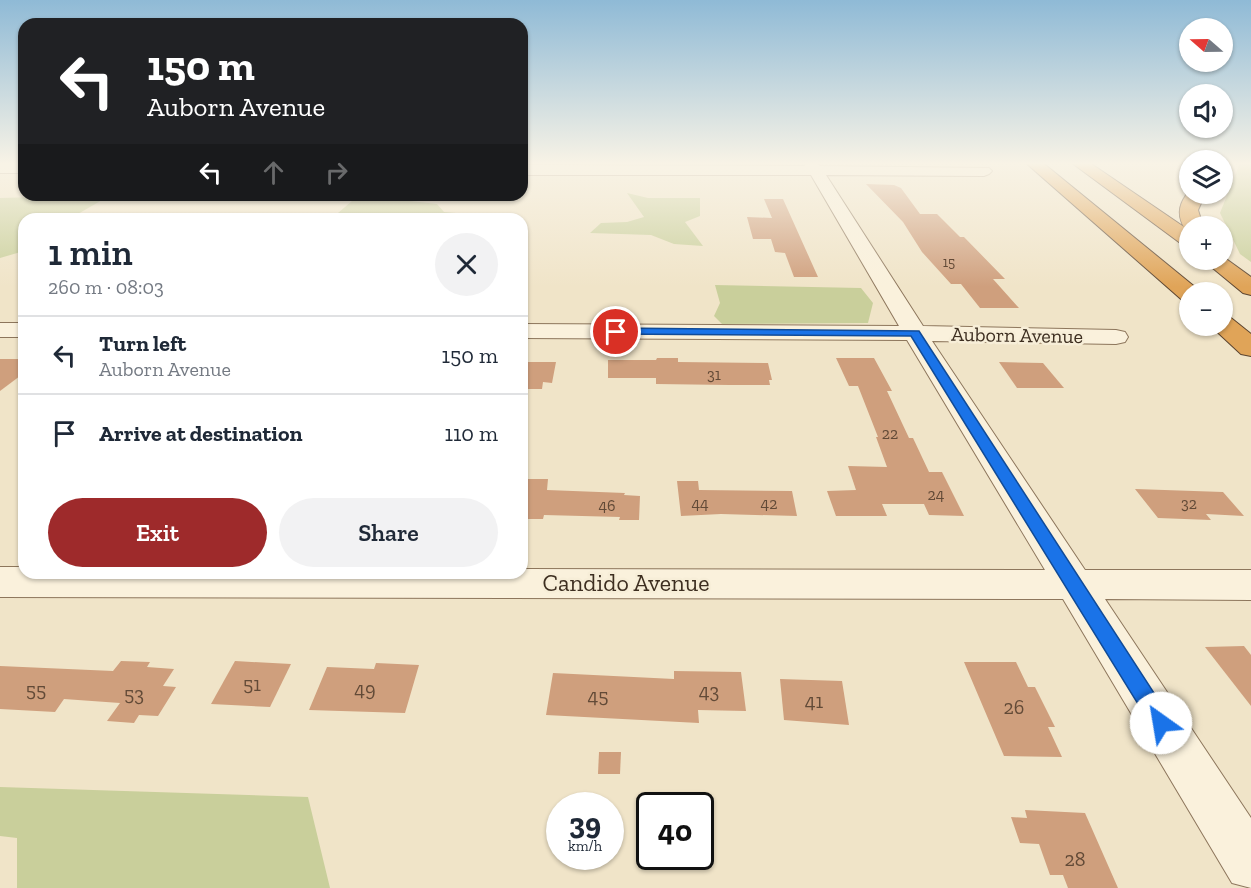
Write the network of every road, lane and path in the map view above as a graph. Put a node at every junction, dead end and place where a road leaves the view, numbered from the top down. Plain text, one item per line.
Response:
1 (837, 204) edge
2 (1084, 204) edge
3 (1138, 204) edge
4 (1179, 234) edge
5 (1233, 269) edge
6 (1228, 270) edge
7 (1179, 285) edge
8 (1251, 287) edge
9 (0, 330) edge
10 (18, 330) edge
11 (528, 331) edge
12 (1233, 332) edge
13 (915, 333) junction
14 (1116, 337) dead end
15 (1251, 348) edge
16 (0, 582) edge
17 (1072, 583) junction
18 (1251, 585) edge
19 (1251, 864) edge

1 - 13 street
2 - 7 highway
3 - 4 highway
5 - 8 highway
6 - 8 highway
9 - 10 street
11 - 13 street, Auborn Avenue
12 - 15 highway
13 - 14 street, Auborn Avenue
13 - 17 street
16 - 17 street, Candido Avenue
17 - 18 street, Candido Avenue
17 - 19 street

